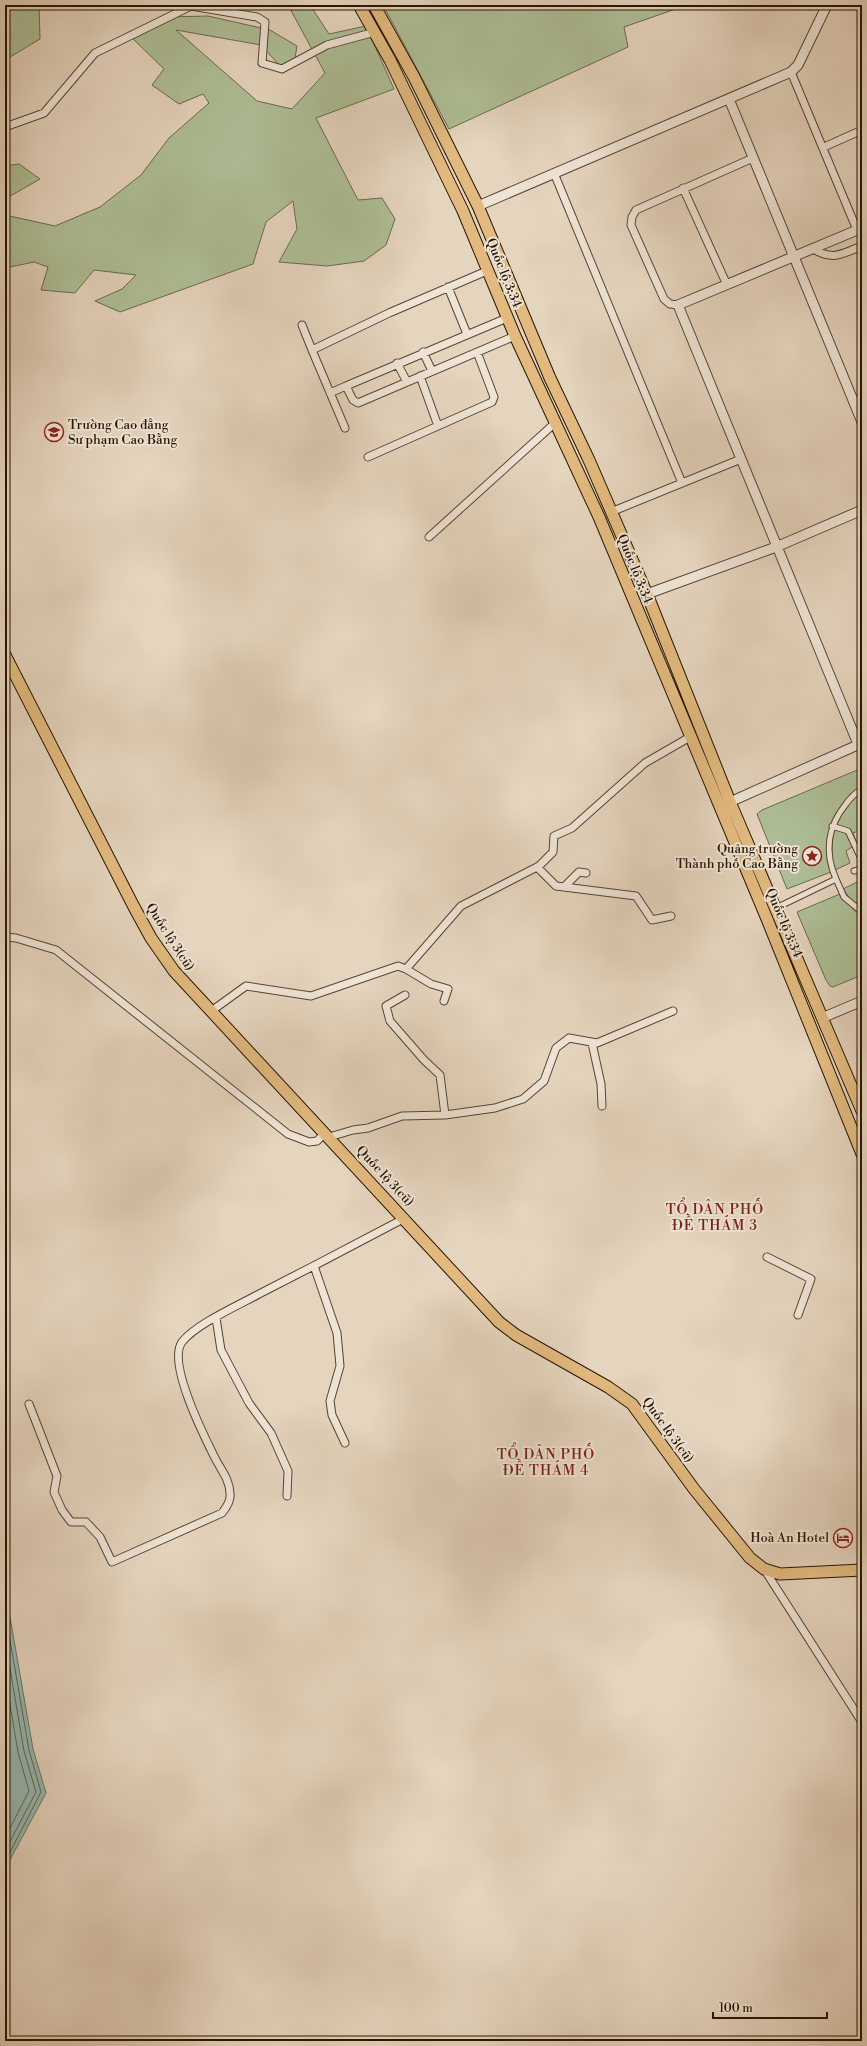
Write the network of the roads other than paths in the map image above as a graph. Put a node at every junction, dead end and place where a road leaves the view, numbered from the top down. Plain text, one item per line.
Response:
1 (359, 5) edge
2 (367, 5) edge
3 (374, 5) edge
4 (380, 5) edge
5 (827, 5) edge
6 (387, 28) junction
7 (375, 32) junction
8 (791, 72) junction
9 (729, 100) junction
10 (5, 127) edge
11 (862, 130) edge
12 (824, 147) junction
13 (753, 158) junction
14 (554, 173) junction
15 (683, 188) junction
16 (478, 206) junction
17 (463, 211) junction
18 (860, 229) edge
19 (862, 246) edge
20 (813, 249) junction
21 (795, 256) junction
22 (489, 270) junction
23 (727, 285) junction
24 (448, 287) junction
25 (678, 305) junction
26 (507, 318) junction
27 (302, 325) dead end
28 (467, 334) junction
29 (515, 336) junction
30 (312, 350) junction
31 (423, 352) junction
32 (477, 352) junction
33 (398, 363) junction
34 (432, 371) junction
35 (420, 376) junction
36 (407, 382) junction
37 (346, 386) junction
38 (330, 393) junction
39 (568, 416) junction
40 (862, 422) edge
41 (555, 423) junction
42 (438, 426) junction
43 (345, 428) dead end
44 (368, 457) dead end
45 (741, 459) junction
46 (682, 483) junction
47 (862, 510) edge
48 (611, 512) junction
49 (429, 537) dead end
50 (776, 546) junction
51 (627, 586) junction
52 (647, 594) junction
53 (5, 655) edge
54 (690, 737) junction
55 (860, 744) edge
56 (862, 790) edge
57 (730, 802) junction
58 (720, 807) junction
59 (832, 826) junction
60 (862, 861) edge
61 (537, 867) junction
62 (862, 869) edge
63 (854, 871) dead end
64 (586, 873) dead end
65 (836, 879) junction
66 (564, 887) junction
67 (776, 908) junction
68 (862, 912) edge
69 (671, 916) dead end
70 (5, 938) edge
71 (406, 968) junction
72 (405, 995) dead end
73 (444, 1001) dead end
74 (862, 1001) edge
75 (673, 1011) dead end
76 (210, 1012) junction
77 (822, 1018) junction
78 (810, 1024) junction
79 (592, 1043) junction
80 (602, 1106) dead end
81 (862, 1112) edge
82 (445, 1115) junction
83 (327, 1135) junction
84 (862, 1154) edge
85 (405, 1218) junction
86 (767, 1257) dead end
87 (314, 1266) junction
88 (798, 1314) dead end
89 (216, 1318) junction
90 (29, 1404) dead end
91 (345, 1443) dead end
92 (287, 1496) dead end
93 (764, 1569) junction
94 (862, 1570) edge
95 (862, 1722) edge

1 - 7 main road, Quốc lộ 3;34
2 - 7 main road
3 - 6 main road, Quốc lộ 3;34
4 - 6 main road
5 - 8 street
6 - 16 main road, Quốc lộ 3;34
7 - 10 street
7 - 17 main road, Quốc lộ 3;34
8 - 9 street
8 - 12 street
9 - 13 street
9 - 14 street
11 - 12 street
12 - 18 street
13 - 15 street
13 - 21 street
14 - 16 street
14 - 46 street
15 - 23 street
15 - 25 street
16 - 17 main road
16 - 39 main road, Quốc lộ 3;34
17 - 22 main road, Quốc lộ 3;34
18 - 20 street
19 - 20 street
20 - 21 street
21 - 23 street
21 - 40 street
22 - 24 street
22 - 26 main road, Quốc lộ 3;34
23 - 25 street
24 - 28 street
24 - 30 street
25 - 45 street
26 - 28 street
26 - 29 main road, Quốc lộ 3;34
27 - 30 street
28 - 31 street
29 - 32 street
29 - 41 main road, Quốc lộ 3;34
30 - 38 street
31 - 33 street
31 - 34 street
32 - 34 street
32 - 42 street
33 - 36 street
33 - 37 street
34 - 35 street
35 - 36 street
35 - 42 street
36 - 37 street
37 - 38 street
38 - 43 street
39 - 41 main road
39 - 48 main road, Quốc lộ 3;34
41 - 49 street
41 - 51 main road, Quốc lộ 3;34
42 - 44 street
45 - 46 street
45 - 50 street
46 - 48 street
47 - 50 street
48 - 52 main road, Quốc lộ 3;34
50 - 52 street
50 - 55 street
51 - 52 main road
51 - 54 main road, Quốc lộ 3;34
52 - 57 main road, Quốc lộ 3;34
53 - 76 main road, Quốc lộ 3(cũ)
54 - 58 main road, Quốc lộ 3;34
54 - 61 street
55 - 57 street
56 - 59 street
57 - 58 main road
57 - 67 main road, Quốc lộ 3;34
58 - 78 main road, Quốc lộ 3;34
59 - 60 street
59 - 65 street
61 - 66 street
61 - 71 street
62 - 63 street
64 - 66 street
65 - 67 street
65 - 68 street
66 - 69 street
67 - 77 main road, Quốc lộ 3;34
70 - 83 street
71 - 73 street
71 - 76 street
72 - 82 street
74 - 77 street
75 - 79 street
76 - 83 main road, Quốc lộ 3(cũ)
77 - 78 main road
77 - 81 main road, Quốc lộ 3;34
78 - 84 main road, Quốc lộ 3;34
79 - 80 street
79 - 82 street
82 - 83 street
83 - 85 main road, Quốc lộ 3(cũ)
85 - 87 street
85 - 93 main road, Quốc lộ 3(cũ)
86 - 88 street
87 - 89 street
87 - 91 street
89 - 90 street
89 - 92 street
93 - 94 main road, Quốc lộ 3(cũ)
93 - 95 street

